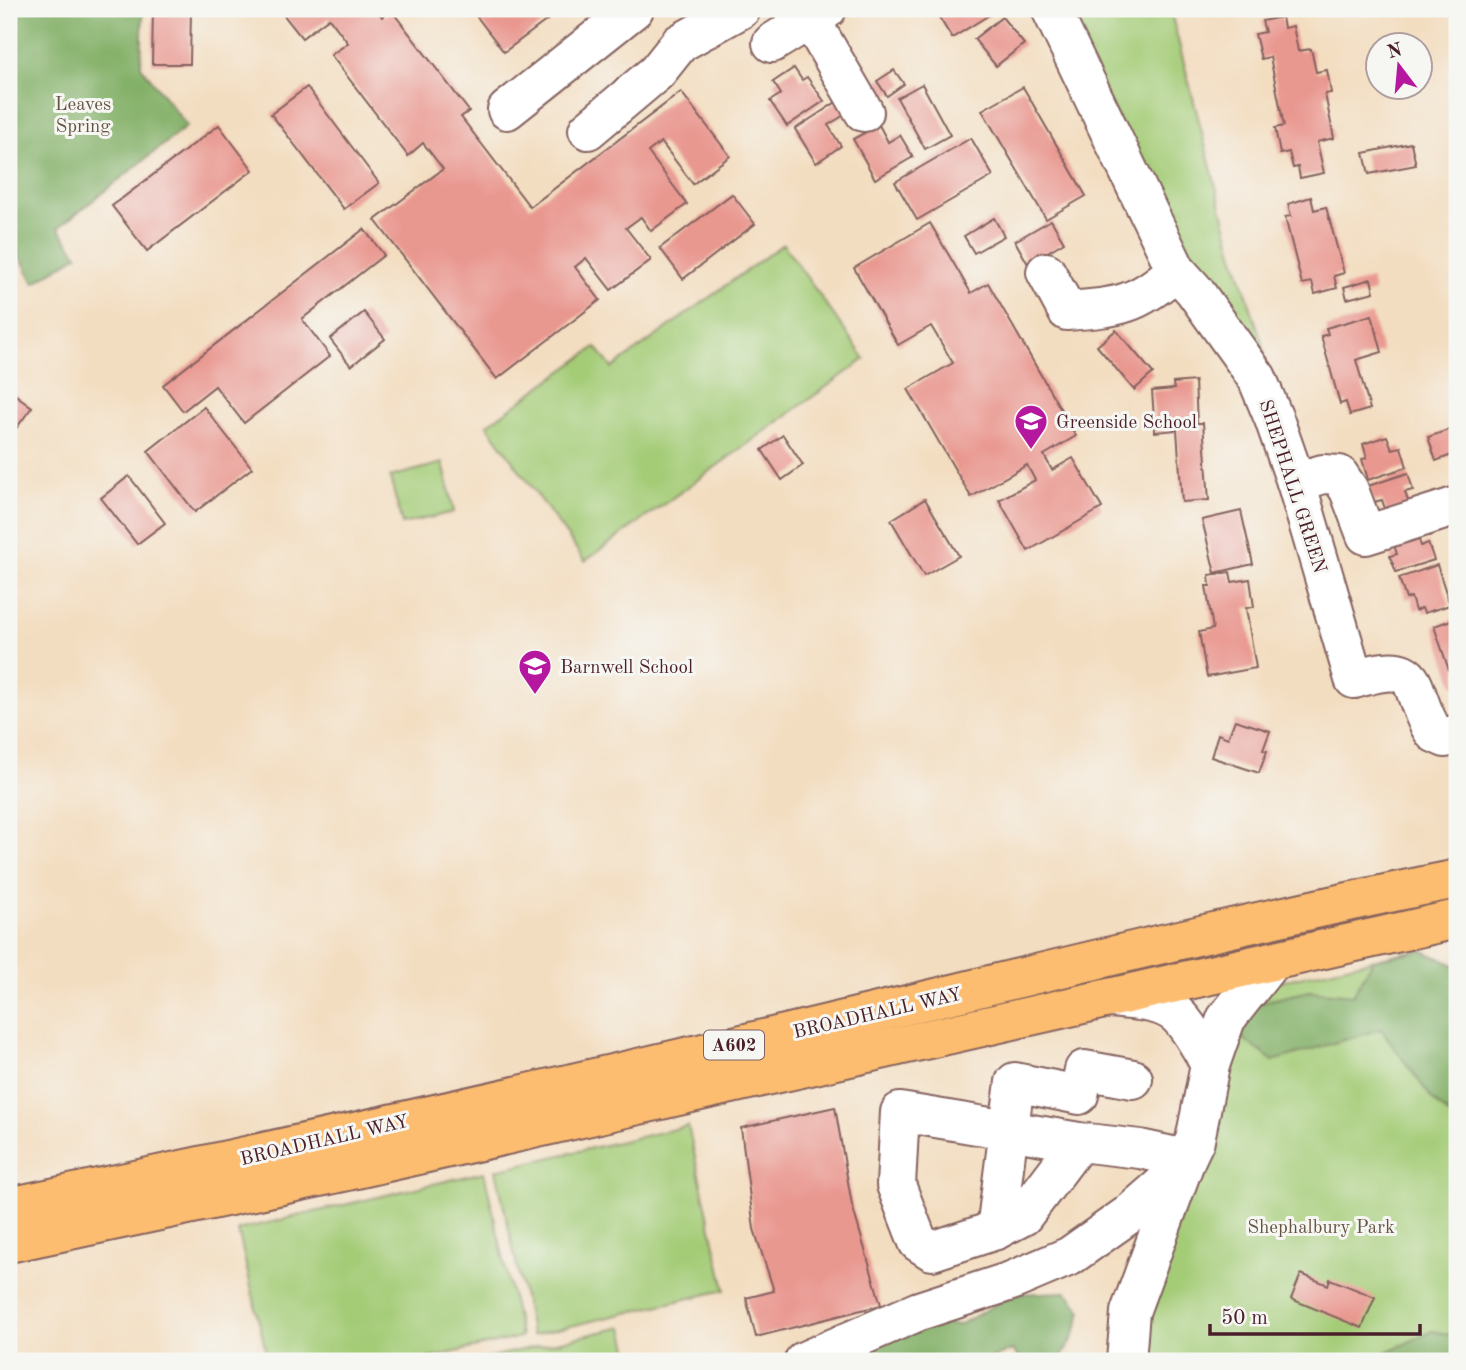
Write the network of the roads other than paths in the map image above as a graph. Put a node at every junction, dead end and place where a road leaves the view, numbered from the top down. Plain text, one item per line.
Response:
1 (634, 9) edge
2 (655, 9) edge
3 (741, 9) edge
4 (1051, 9) edge
5 (818, 14) edge
6 (680, 43) junction
7 (772, 43) dead end
8 (507, 110) dead end
9 (864, 112) dead end
10 (588, 131) dead end
11 (1176, 270) junction
12 (1046, 272) dead end
13 (1296, 482) junction
14 (1457, 506) edge
15 (1457, 734) edge
16 (1457, 879) edge
17 (1457, 919) edge
18 (1271, 962) junction
19 (1110, 998) junction
20 (1210, 1065) junction
21 (1133, 1079) dead end
22 (1079, 1095) junction
23 (1009, 1130) junction
24 (1077, 1142) junction
25 (1185, 1163) junction
26 (9, 1207) edge
27 (996, 1230) junction
28 (9, 1243) edge
29 (804, 1361) edge
30 (1126, 1361) edge

1 - 8 street
2 - 6 street
3 - 6 street
4 - 11 street, SHEPHALL GREEN
5 - 7 street
5 - 9 street
6 - 10 street
11 - 12 street
11 - 13 street, SHEPHALL GREEN
13 - 14 street
13 - 15 street, SHEPHALL GREEN
16 - 26 highway, BROADHALL WAY / A602
17 - 18 highway, BROADHALL WAY / A602
18 - 19 highway, BROADHALL WAY / A602
18 - 20 street
19 - 20 street
19 - 28 highway, BROADHALL WAY / A602
20 - 25 street
21 - 22 street
22 - 23 street
22 - 24 street
23 - 24 street
23 - 27 street
23 - 27 street
24 - 25 street
24 - 27 street
25 - 29 street
25 - 30 street

